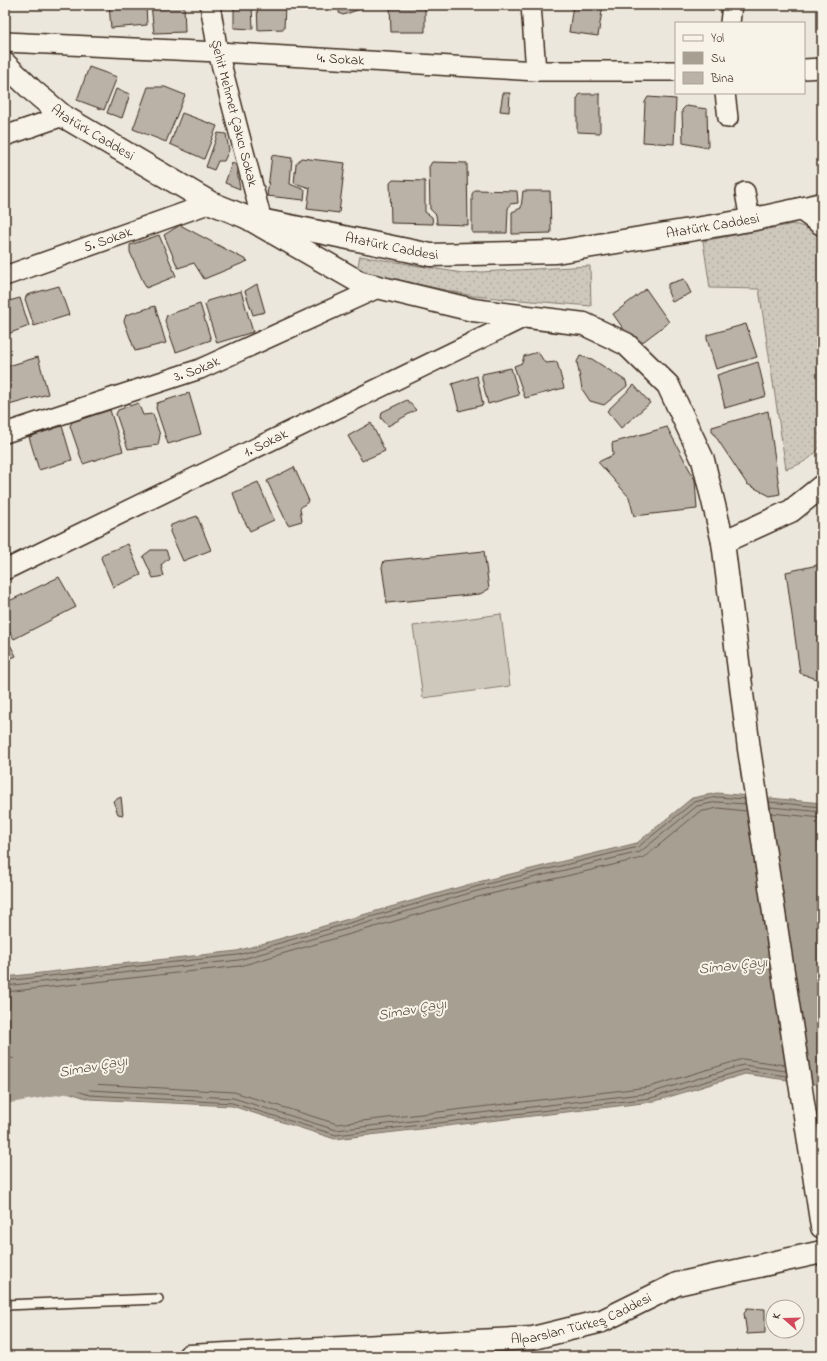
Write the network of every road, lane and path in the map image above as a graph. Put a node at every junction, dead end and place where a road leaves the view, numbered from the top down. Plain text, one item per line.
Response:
1 (210, 5) edge
2 (531, 5) edge
3 (732, 5) edge
4 (730, 22) edge
5 (5, 42) edge
6 (218, 52) junction
7 (5, 64) edge
8 (822, 68) edge
9 (805, 69) edge
10 (536, 71) junction
11 (675, 71) edge
12 (725, 94) edge
13 (63, 116) junction
14 (728, 118) dead end
15 (5, 136) edge
16 (745, 192) dead end
17 (211, 203) junction
18 (822, 204) edge
19 (801, 209) junction
20 (254, 219) junction
21 (750, 220) junction
22 (822, 224) edge
23 (5, 276) edge
24 (380, 287) junction
25 (527, 316) junction
26 (5, 433) edge
27 (822, 486) edge
28 (723, 542) junction
29 (5, 570) edge
30 (822, 1227) edge
31 (822, 1252) edge
32 (158, 1298) dead end
33 (5, 1305) edge
34 (223, 1355) edge
35 (188, 1356) edge

1 - 6 street, Şehit Mehmet Çakıcı Sokak
2 - 10 street
3 - 4 street
5 - 6 street, 4. Sokak
6 - 10 street, 4. Sokak
6 - 20 street, Şehit Mehmet Çakıcı Sokak
7 - 13 main road, Atatürk Caddesi
8 - 9 street
10 - 11 street, 4. Sokak
12 - 14 street
13 - 15 street
13 - 17 main road, Atatürk Caddesi
16 - 21 street
17 - 20 main road, Atatürk Caddesi
17 - 23 street, 5. Sokak
18 - 19 main road, Atatürk Caddesi
19 - 21 main road, Atatürk Caddesi
19 - 22 main road
20 - 21 main road, Atatürk Caddesi
20 - 24 main road
24 - 25 main road
24 - 26 street, 3. Sokak
25 - 28 main road
25 - 29 street, 1. Sokak
27 - 28 main road
28 - 30 main road
31 - 34 main road, Alparslan Türkeş Caddesi
32 - 33 lane
34 - 35 main road, Alparslan Türkeş Caddesi

